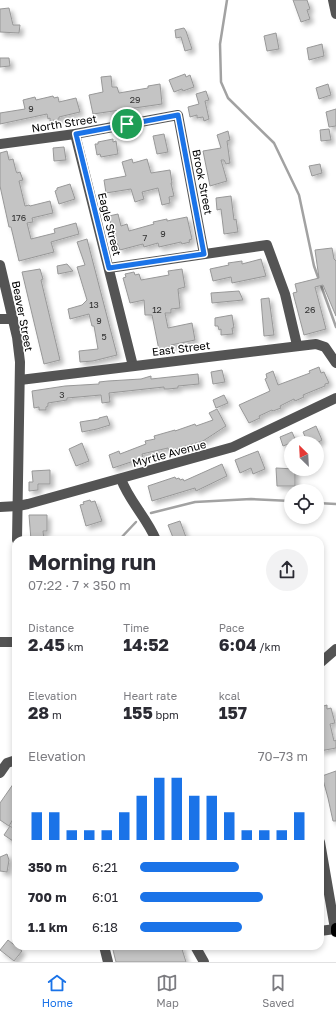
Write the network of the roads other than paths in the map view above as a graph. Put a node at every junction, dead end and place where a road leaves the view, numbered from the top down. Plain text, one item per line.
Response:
1 (333, 0) edge
2 (336, 14) edge
3 (178, 115) joint
4 (76, 134) junction
5 (0, 144) edge
6 (204, 254) junction
7 (0, 265) edge
8 (109, 268) junction
9 (0, 319) edge
10 (13, 319) junction
11 (297, 345) junction
12 (336, 363) edge
13 (132, 366) junction
14 (20, 380) junction
15 (336, 398) edge
16 (121, 479) junction
17 (18, 506) junction
18 (0, 507) edge
19 (17, 536) edge
20 (154, 536) edge
21 (0, 642) edge
22 (12, 642) edge
23 (336, 649) edge
24 (324, 660) edge
25 (8, 762) edge
26 (0, 773) edge
27 (324, 864) edge
28 (336, 929) edge
29 (324, 930) edge
30 (336, 932) edge
31 (105, 950) edge
32 (197, 950) edge
33 (108, 962) edge
34 (204, 962) edge

1 - 2 street
3 - 4 street, North Street
3 - 6 street, Brook Street
4 - 5 street, North Street
4 - 8 street, Eagle Street
6 - 8 street
6 - 11 street
7 - 10 street, Beaver Street
8 - 13 street, Eagle Street
9 - 10 street
10 - 14 street, Beaver Street
11 - 12 street, East Street
11 - 13 street, East Street
13 - 14 street, East Street
14 - 17 street, Beaver Street
15 - 16 street, Myrtle Avenue
16 - 17 street, Myrtle Avenue
16 - 20 street
17 - 18 street, Myrtle Avenue
17 - 19 street, Beaver Street
21 - 22 street
23 - 24 street
25 - 26 street
27 - 28 street
28 - 29 street
28 - 30 main road
31 - 33 street
32 - 34 street

